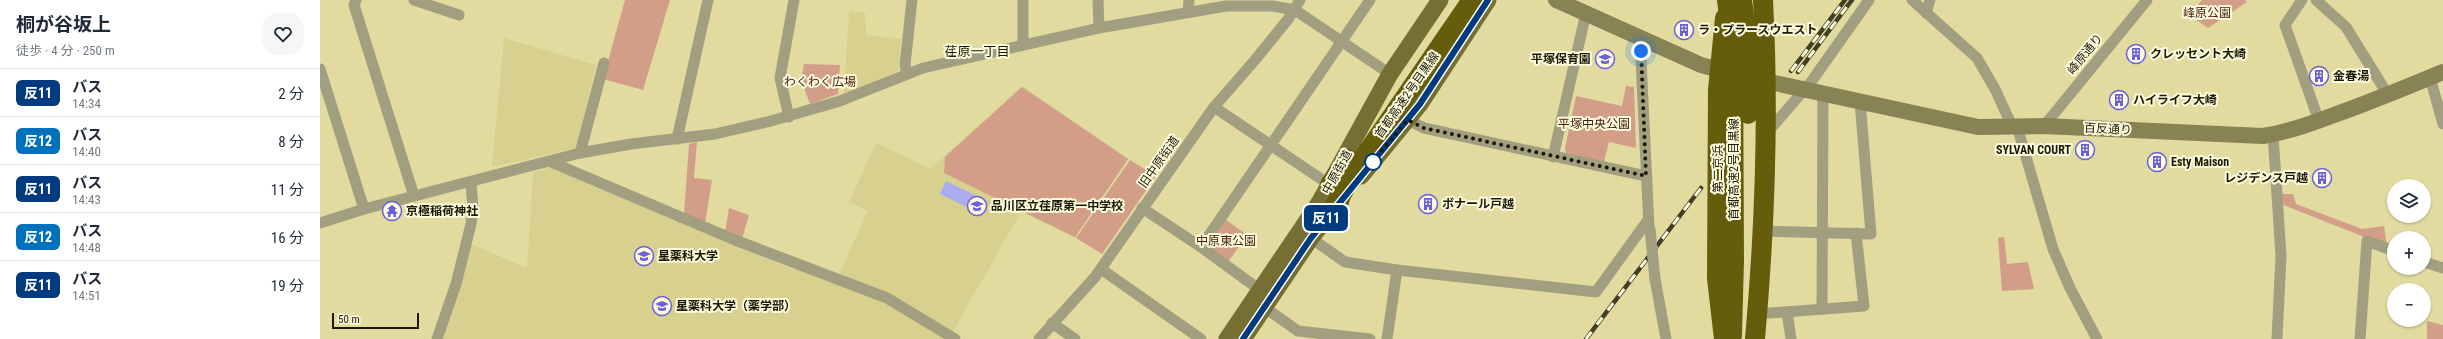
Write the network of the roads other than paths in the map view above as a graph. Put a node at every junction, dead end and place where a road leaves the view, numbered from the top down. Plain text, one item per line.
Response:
1 (356, 0) edge
2 (414, 0) edge
3 (708, 0) edge
4 (794, 0) edge
5 (912, 0) edge
6 (1023, 0) edge
7 (1098, 0) edge
8 (1189, 0) edge
9 (1370, 0) edge
10 (1440, 0) edge
11 (1458, 0) edge
12 (1472, 0) edge
13 (1488, 0) edge
14 (1556, 0) edge
15 (1721, 0) edge
16 (1727, 0) edge
17 (1742, 0) edge
18 (1763, 0) edge
19 (1869, 0) edge
20 (1912, 0) edge
21 (1930, 0) edge
22 (2147, 0) edge
23 (2302, 0) edge
24 (2316, 0) edge
25 (1226, 3) edge
26 (1298, 5) edge
27 (1580, 7) edge
28 (1188, 12) junction
29 (1926, 13) junction
30 (459, 15) dead end
31 (1725, 20) junction
32 (1099, 28) junction
33 (1640, 39) junction
34 (1342, 41) junction
35 (1023, 45) junction
36 (604, 63) dead end
37 (320, 69) edge
38 (1720, 71) junction
39 (907, 74) junction
40 (2437, 74) edge
41 (1766, 82) junction
42 (1400, 84) junction
43 (1805, 90) junction
44 (1823, 93) junction
45 (2388, 95) junction
46 (1860, 101) junction
47 (1214, 107) junction
48 (789, 117) junction
49 (1408, 120) junction
50 (2318, 121) junction
51 (2443, 124) edge
52 (2015, 126) junction
53 (2044, 126) junction
54 (1766, 134) junction
55 (2273, 134) junction
56 (677, 139) junction
57 (1270, 146) junction
58 (580, 153) junction
59 (1553, 157) junction
60 (551, 162) junction
61 (1646, 176) junction
62 (471, 182) junction
63 (1330, 185) junction
64 (414, 196) junction
65 (1142, 208) junction
66 (364, 209) junction
67 (1332, 211) junction
68 (321, 218) edge
69 (1649, 225) junction
70 (1763, 231) junction
71 (1822, 233) junction
72 (1856, 233) junction
73 (1311, 238) junction
74 (1201, 247) junction
75 (2387, 248) edge
76 (1741, 260) junction
77 (2431, 264) edge
78 (2443, 268) edge
79 (1101, 269) junction
80 (1397, 270) junction
81 (1260, 290) junction
82 (1264, 308) junction
83 (1822, 310) junction
84 (1787, 312) junction
85 (1757, 314) junction
86 (1052, 323) junction
87 (437, 339) edge
88 (955, 339) edge
89 (1039, 339) edge
90 (1075, 339) edge
91 (1201, 339) edge
92 (1227, 339) edge
93 (1243, 339) edge
94 (1370, 339) edge
95 (1387, 339) edge
96 (1666, 339) edge
97 (1724, 339) edge
98 (1732, 339) edge
99 (1748, 339) edge
100 (1755, 339) edge
101 (1791, 339) edge
102 (2097, 339) edge
103 (2277, 339) edge
104 (2360, 339) edge

1 - 64 street
2 - 30 street
3 - 56 street
4 - 48 street
5 - 39 street
6 - 35 street
7 - 32 street
8 - 28 street
9 - 34 street
10 - 42 main road
11 - 42 highway, 首都高速2号目黒線
12 - 42 highway, 首都高速2号目黒線
13 - 49 main road, 中原街道
14 - 27 street, 百反通り
15 - 31 main road
16 - 31 highway, 第二京浜
16 - 76 highway, 首都高速2号目黒線, bridge
17 - 76 highway, 首都高速2号目黒線, bridge
18 - 41 highway
19 - 43 street
20 - 29 street
21 - 29 street
22 - 53 street, 峰原通り
23 - 50 street
24 - 45 street
25 - 26 street
25 - 28 street
26 - 34 street
26 - 47 street, 旧中原街道
27 - 33 street, 百反通り
27 - 59 street
28 - 32 street
29 - 52 street
31 - 38 highway, 第二京浜
32 - 35 street
33 - 38 street, 百反通り
33 - 61 street
34 - 42 street
34 - 57 street
35 - 39 street
36 - 58 street
37 - 66 street
38 - 41 street, 百反通り
38 - 97 highway, 第二京浜
39 - 48 street
40 - 45 street, 百反通り
40 - 51 street
41 - 43 street, 百反通り
41 - 54 highway
42 - 63 highway, 首都高速2号目黒線
42 - 67 highway, 首都高速2号目黒線
43 - 44 street, 百反通り
43 - 54 street
44 - 46 street, 百反通り
44 - 71 street
45 - 50 street, 百反通り
46 - 52 street, 百反通り
46 - 72 street
47 - 57 street
47 - 65 street, 旧中原街道
48 - 56 street
49 - 59 street
49 - 67 main road, 中原街道
50 - 55 street, 百反通り
52 - 53 street, 百反通り
52 - 102 street
53 - 55 street, 百反通り
54 - 70 highway
55 - 103 street
56 - 58 street
57 - 63 street
57 - 74 street
58 - 60 street
59 - 61 street
60 - 62 street
60 - 88 street
61 - 69 street
62 - 64 street
62 - 87 street
63 - 81 main road, 中原街道
64 - 66 street
65 - 74 street
65 - 79 street, 旧中原街道
66 - 68 street
67 - 73 main road, 中原街道
69 - 80 street
69 - 96 street, bridge
70 - 71 street
70 - 85 highway
71 - 72 street
71 - 83 street
72 - 83 street
73 - 80 street
73 - 82 main road, 中原街道
74 - 81 street
75 - 104 street
76 - 98 highway, 首都高速2号目黒線
76 - 99 highway, 首都高速2号目黒線
77 - 78 street
79 - 86 street, 旧中原街道
79 - 91 street
80 - 95 street
81 - 92 main road, 中原街道
82 - 93 main road, 中原街道
82 - 94 street
83 - 84 street
84 - 85 street
84 - 101 street
85 - 100 highway
86 - 89 street, 旧中原街道
86 - 90 street

